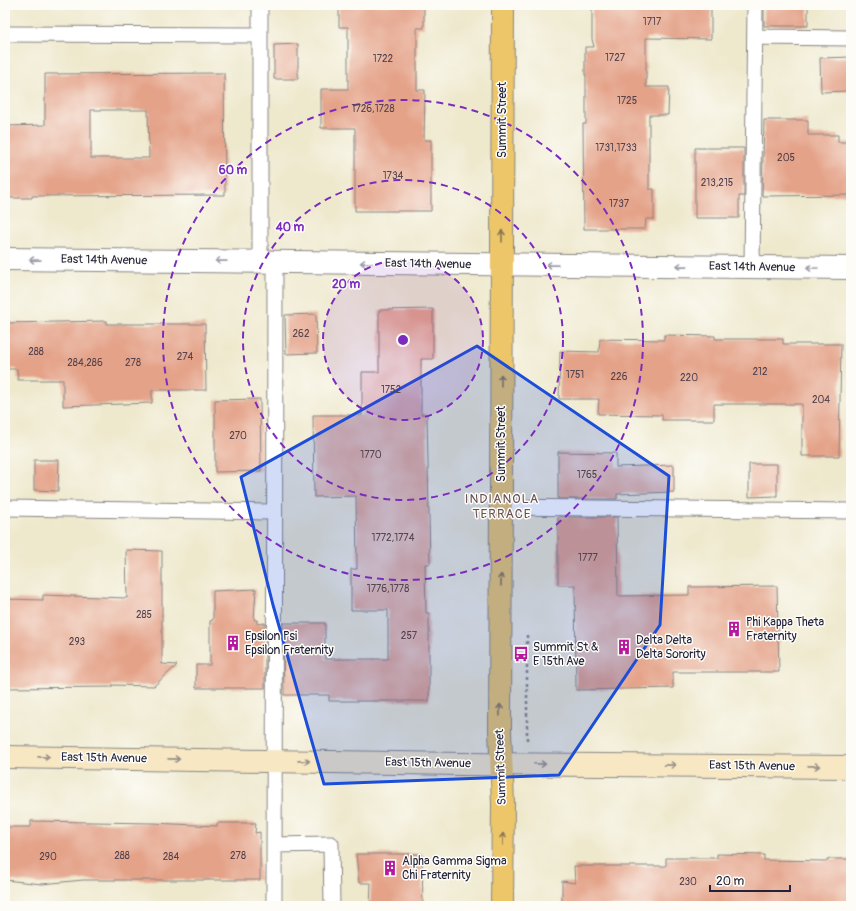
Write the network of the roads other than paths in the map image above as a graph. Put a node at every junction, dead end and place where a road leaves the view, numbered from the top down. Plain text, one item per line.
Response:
1 (260, 5) edge
2 (503, 5) edge
3 (755, 5) edge
4 (5, 34) edge
5 (260, 35) junction
6 (755, 37) junction
7 (851, 38) edge
8 (5, 259) edge
9 (267, 262) junction
10 (502, 265) junction
11 (752, 267) junction
12 (851, 268) edge
13 (501, 507) junction
14 (5, 508) edge
15 (851, 511) edge
16 (274, 512) junction
17 (5, 757) edge
18 (274, 760) junction
19 (500, 763) junction
20 (851, 767) edge
21 (274, 845) junction
22 (274, 906) edge
23 (332, 906) edge
24 (502, 906) edge

1 - 5 lane
10 -> 2 main road, Summit Street
3 - 6 lane
4 - 5 lane
5 - 9 lane
6 - 7 lane
6 - 11 lane
9 -> 8 street, East 14th Avenue
10 -> 9 street, East 14th Avenue
9 - 16 lane
11 -> 10 street, East 14th Avenue
13 -> 10 main road, Summit Street
12 -> 11 street, East 14th Avenue
13 - 15 lane
19 -> 13 main road, Summit Street
14 - 16 lane
16 - 18 lane
17 -> 18 street, East 15th Avenue
18 -> 19 street, East 15th Avenue
18 - 21 lane
19 -> 20 street, East 15th Avenue
24 -> 19 main road, Summit Street
21 - 22 lane
21 - 23 lane

